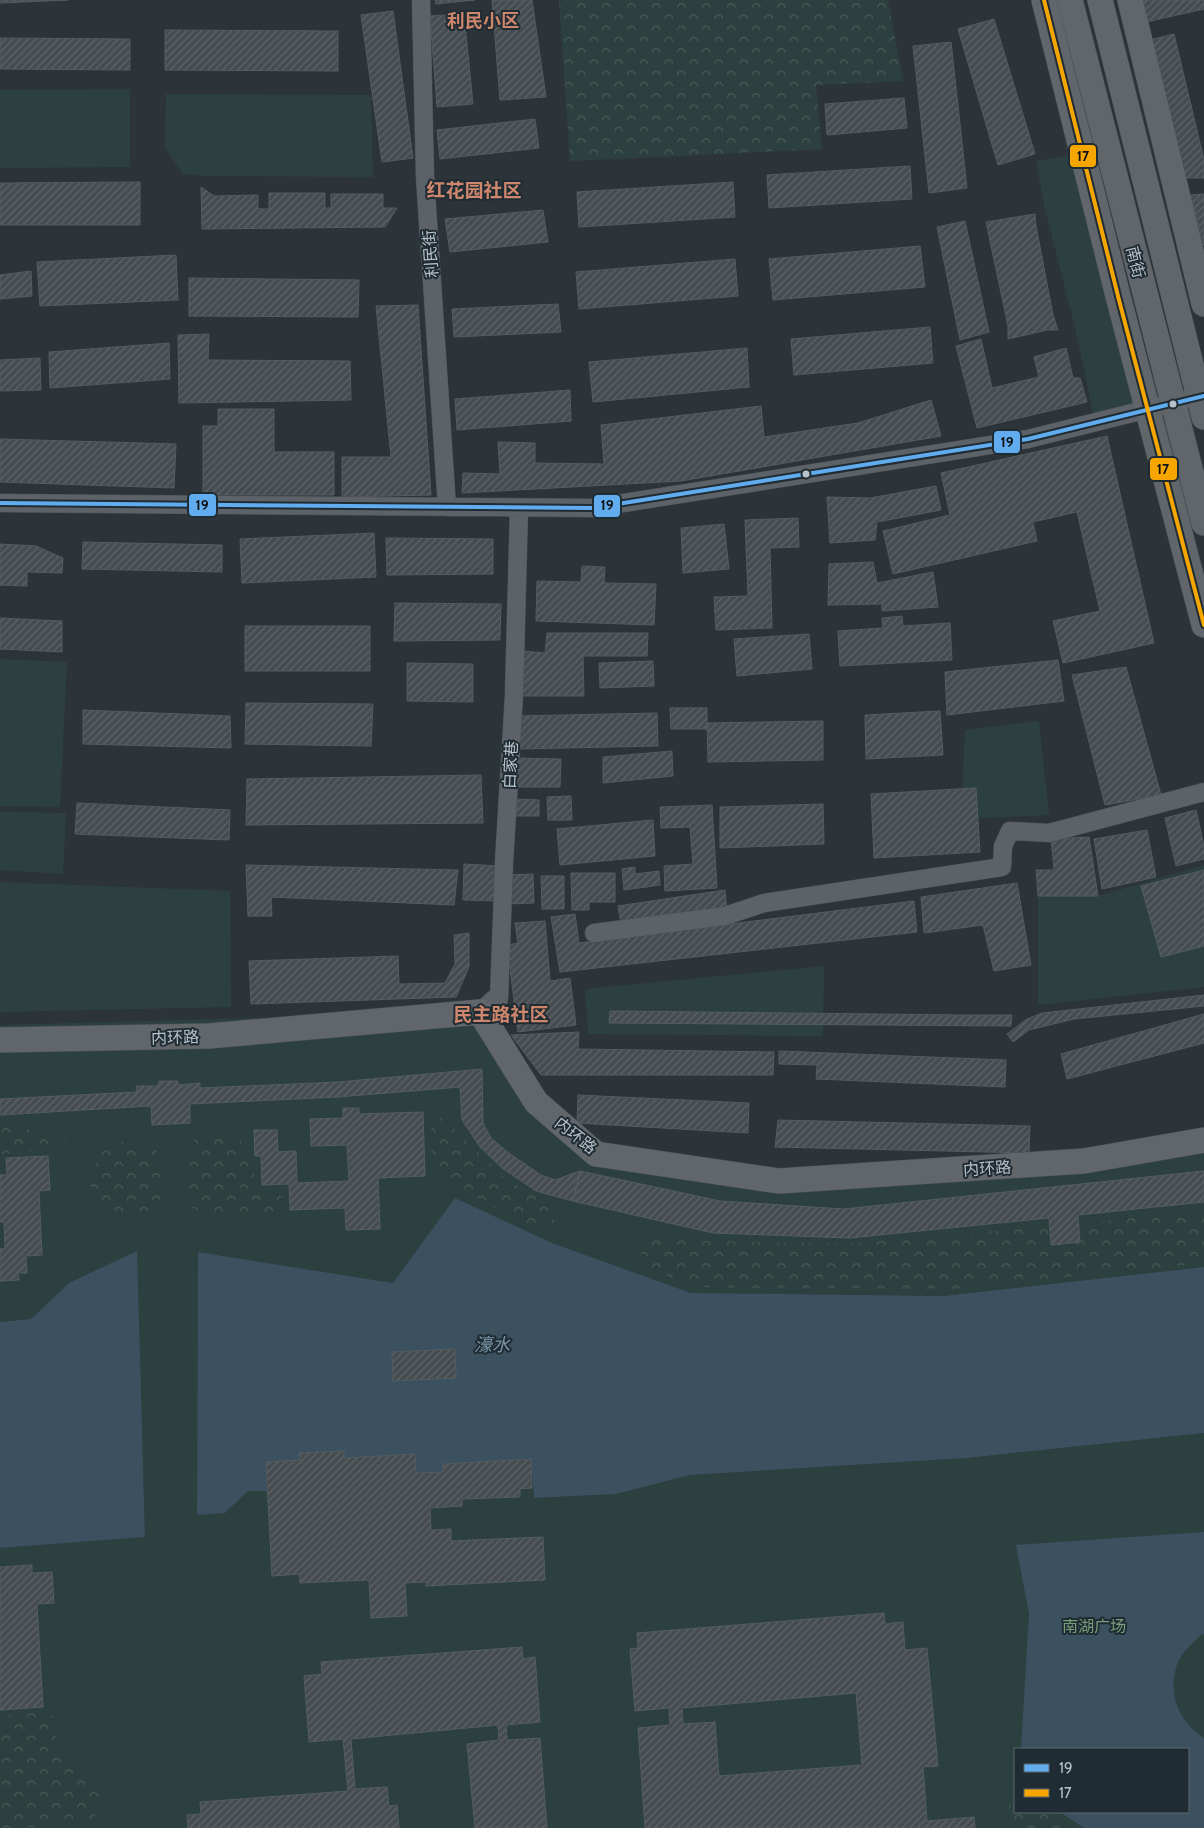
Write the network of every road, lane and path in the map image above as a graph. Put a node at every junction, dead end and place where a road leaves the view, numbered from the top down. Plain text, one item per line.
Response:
1 (421, 0) edge
2 (1044, 0) edge
3 (1070, 0) edge
4 (1100, 0) edge
5 (1130, 0) edge
6 (1204, 304) edge
7 (1172, 403) junction
8 (1202, 403) edge
9 (1147, 410) junction
10 (0, 503) edge
11 (447, 507) junction
12 (519, 508) junction
13 (1204, 523) edge
14 (1204, 625) edge
15 (1204, 792) edge
16 (594, 933) dead end
17 (480, 1012) junction
18 (0, 1040) edge
19 (1204, 1140) edge

1 - 11 street, 利民街
2 - 9 street
3 - 7 street, 南街
4 - 8 street, 南街
5 - 6 street
7 - 8 street
7 - 9 street
7 - 13 street, 南街
9 - 12 street
9 - 14 street
10 - 11 street
11 - 12 street
12 - 17 street, 白家巷
15 - 16 street
17 - 18 street, 内环路
17 - 19 street, 内环路

